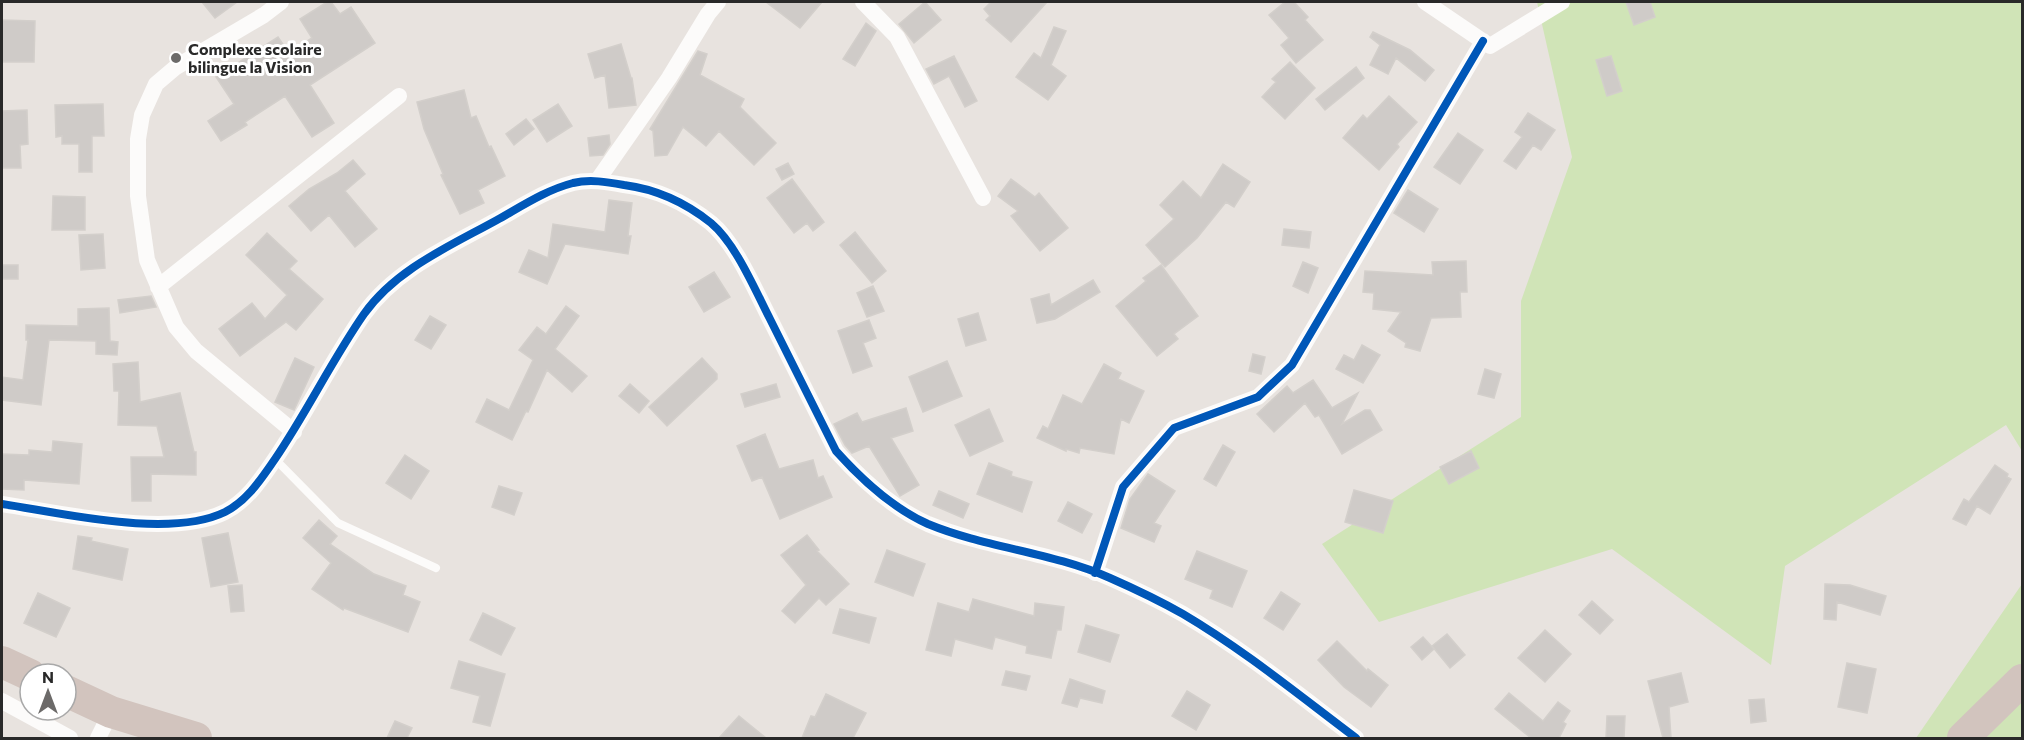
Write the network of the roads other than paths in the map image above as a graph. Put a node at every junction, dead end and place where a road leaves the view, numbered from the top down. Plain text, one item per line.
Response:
1 (281, 2) edge
2 (863, 2) edge
3 (1425, 2) edge
4 (1563, 2) edge
5 (710, 6) edge
6 (1483, 41) junction
7 (399, 96) dead end
8 (597, 181) junction
9 (983, 198) dead end
10 (158, 287) junction
11 (294, 432) junction
12 (275, 459) junction
13 (2, 504) edge
14 (436, 568) dead end
15 (1095, 573) junction
16 (2, 662) edge
17 (18, 669) edge
18 (2022, 680) edge
19 (2, 701) edge
20 (78, 702) edge
21 (105, 725) edge
22 (70, 738) edge
23 (196, 738) edge
24 (1356, 738) edge
25 (1963, 738) edge

1 - 10 street
2 - 9 street
3 - 6 street
4 - 6 street
5 - 8 street
6 - 15 street
7 - 10 street
8 - 11 street
8 - 15 street
10 - 11 street
11 - 12 street
12 - 13 street
12 - 14 lane
15 - 24 street
16 - 17 highway
18 - 25 highway
19 - 22 street
20 - 21 highway
21 - 23 highway

